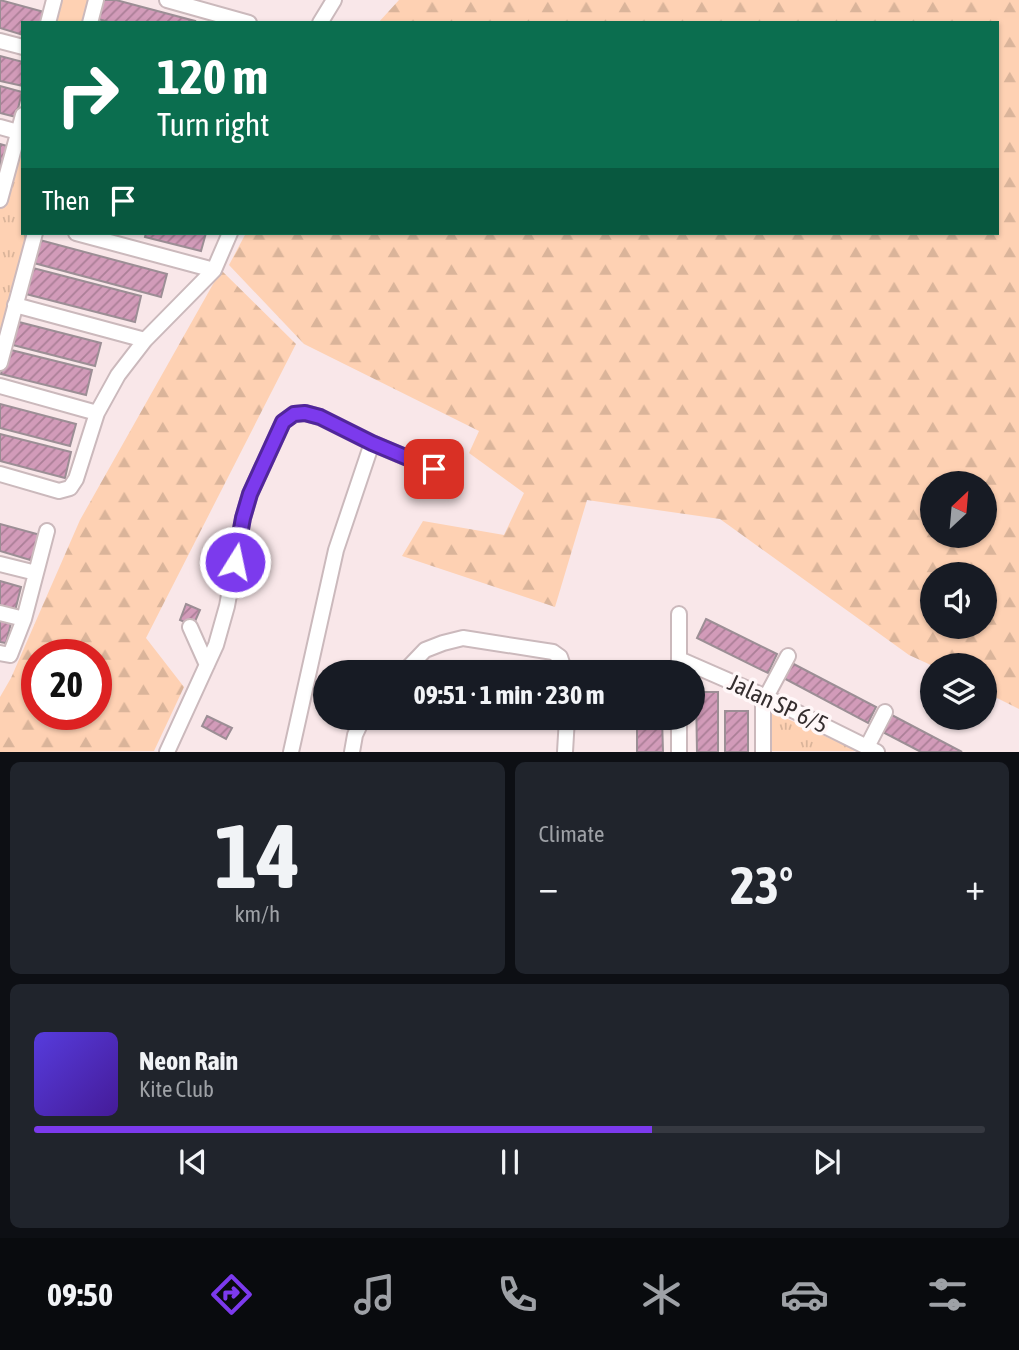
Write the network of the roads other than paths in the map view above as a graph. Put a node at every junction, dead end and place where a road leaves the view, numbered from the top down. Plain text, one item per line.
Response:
1 (54, 0) edge
2 (96, 0) edge
3 (167, 0) edge
4 (334, 0) edge
5 (49, 21) edge
6 (91, 21) edge
7 (242, 21) edge
8 (321, 21) edge
9 (0, 41) edge
10 (21, 46) edge
11 (21, 122) edge
12 (0, 127) edge
13 (18, 132) junction
14 (0, 200) edge
15 (34, 235) edge
16 (83, 235) edge
17 (229, 235) edge
18 (214, 270) junction
19 (15, 305) junction
20 (145, 340) junction
21 (0, 363) edge
22 (0, 386) edge
23 (97, 413) junction
24 (372, 443) junction
25 (0, 474) edge
26 (452, 477) dead end
27 (47, 531) dead end
28 (0, 564) edge
29 (36, 573) junction
30 (0, 613) edge
31 (679, 614) dead end
32 (24, 619) junction
33 (190, 627) dead end
34 (5, 654) edge
35 (788, 656) dead end
36 (415, 660) edge
37 (562, 660) edge
38 (679, 660) edge
39 (208, 666) junction
40 (705, 675) edge
41 (765, 697) junction
42 (885, 712) dead end
43 (357, 730) edge
44 (566, 730) edge
45 (679, 730) edge
46 (872, 749) edge
47 (167, 751) edge
48 (291, 751) edge
49 (352, 751) edge
50 (565, 751) edge
51 (679, 751) edge
52 (763, 751) edge

1 - 5 street
2 - 6 street
3 - 7 street
4 - 8 street
9 - 10 street
11 - 13 street
12 - 13 street
13 - 14 street
15 - 19 street
16 - 18 street
17 - 18 street
18 - 20 street
19 - 20 street
19 - 21 street
20 - 23 street
22 - 23 street
23 - 25 street
24 - 26 street
24 - 39 street
24 - 48 street
27 - 29 street
28 - 29 street
29 - 32 street
30 - 32 street
31 - 38 street
32 - 34 street
33 - 39 street
35 - 41 street
36 - 37 street
39 - 47 street
40 - 41 street, Jalan SP 6/5
41 - 46 street, Jalan SP 6/5
41 - 52 street
42 - 46 street
43 - 49 street
44 - 50 street
45 - 51 street

